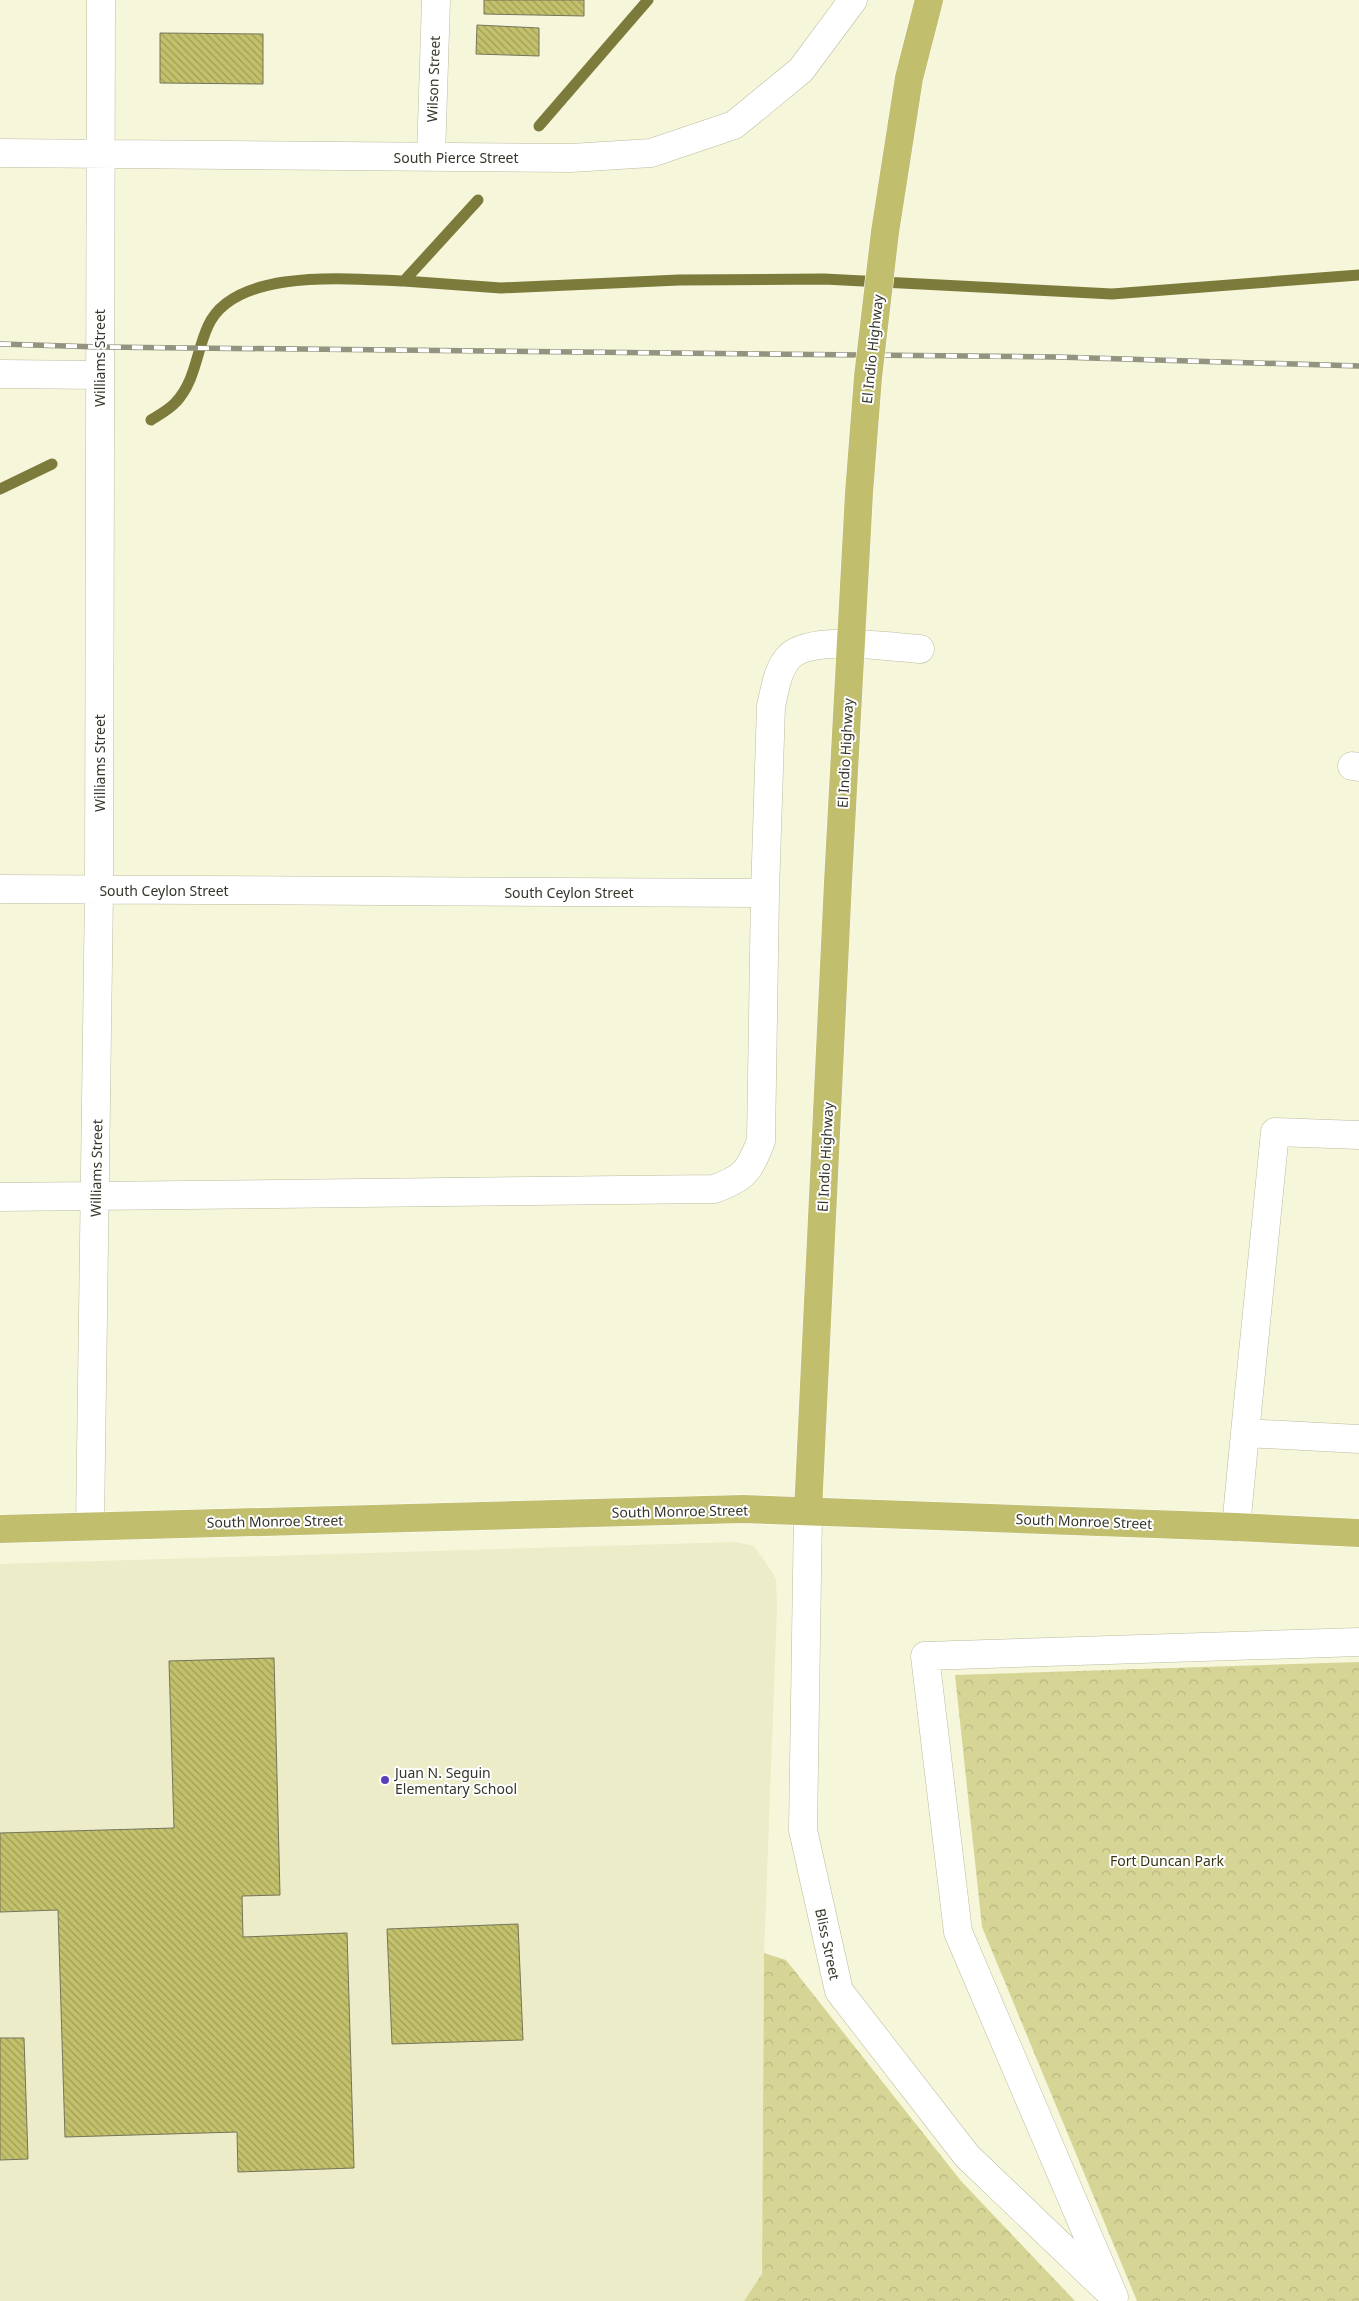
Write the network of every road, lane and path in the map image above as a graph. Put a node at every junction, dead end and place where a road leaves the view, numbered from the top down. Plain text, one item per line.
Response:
1 (101, 0) edge
2 (436, 0) edge
3 (853, 0) edge
4 (929, 0) edge
5 (0, 153) edge
6 (101, 155) junction
7 (431, 157) junction
8 (0, 374) edge
9 (99, 375) junction
10 (920, 649) dead end
11 (0, 889) edge
12 (99, 890) junction
13 (764, 893) junction
14 (1359, 1135) edge
15 (95, 1196) junction
16 (0, 1197) edge
17 (1245, 1433) junction
18 (1359, 1439) edge
19 (808, 1511) junction
20 (90, 1526) junction
21 (1236, 1527) junction
22 (0, 1529) edge
23 (1359, 1533) edge
24 (1359, 1642) edge
25 (1115, 2299) edge

1 - 6 street, Williams Street
2 - 7 street, Wilson Street
3 - 7 street, South Pierce Street
4 - 19 main road, El Indio Highway, bridge
5 - 6 street, South Pierce Street
6 - 7 street, South Pierce Street
6 - 9 street, Williams Street
8 - 9 street
9 - 12 street, Williams Street
10 - 13 street
11 - 12 street, South Ceylon Street
12 - 13 street, South Ceylon Street
12 - 15 street, Williams Street
13 - 15 street
14 - 17 street
15 - 16 street
15 - 20 street, Williams Street
17 - 18 street
17 - 21 street
19 - 20 main road, South Monroe Street
19 - 21 main road, South Monroe Street
19 - 25 street, Bliss Street
20 - 22 main road, South Monroe Street
21 - 23 main road, South Monroe Street
24 - 25 street

